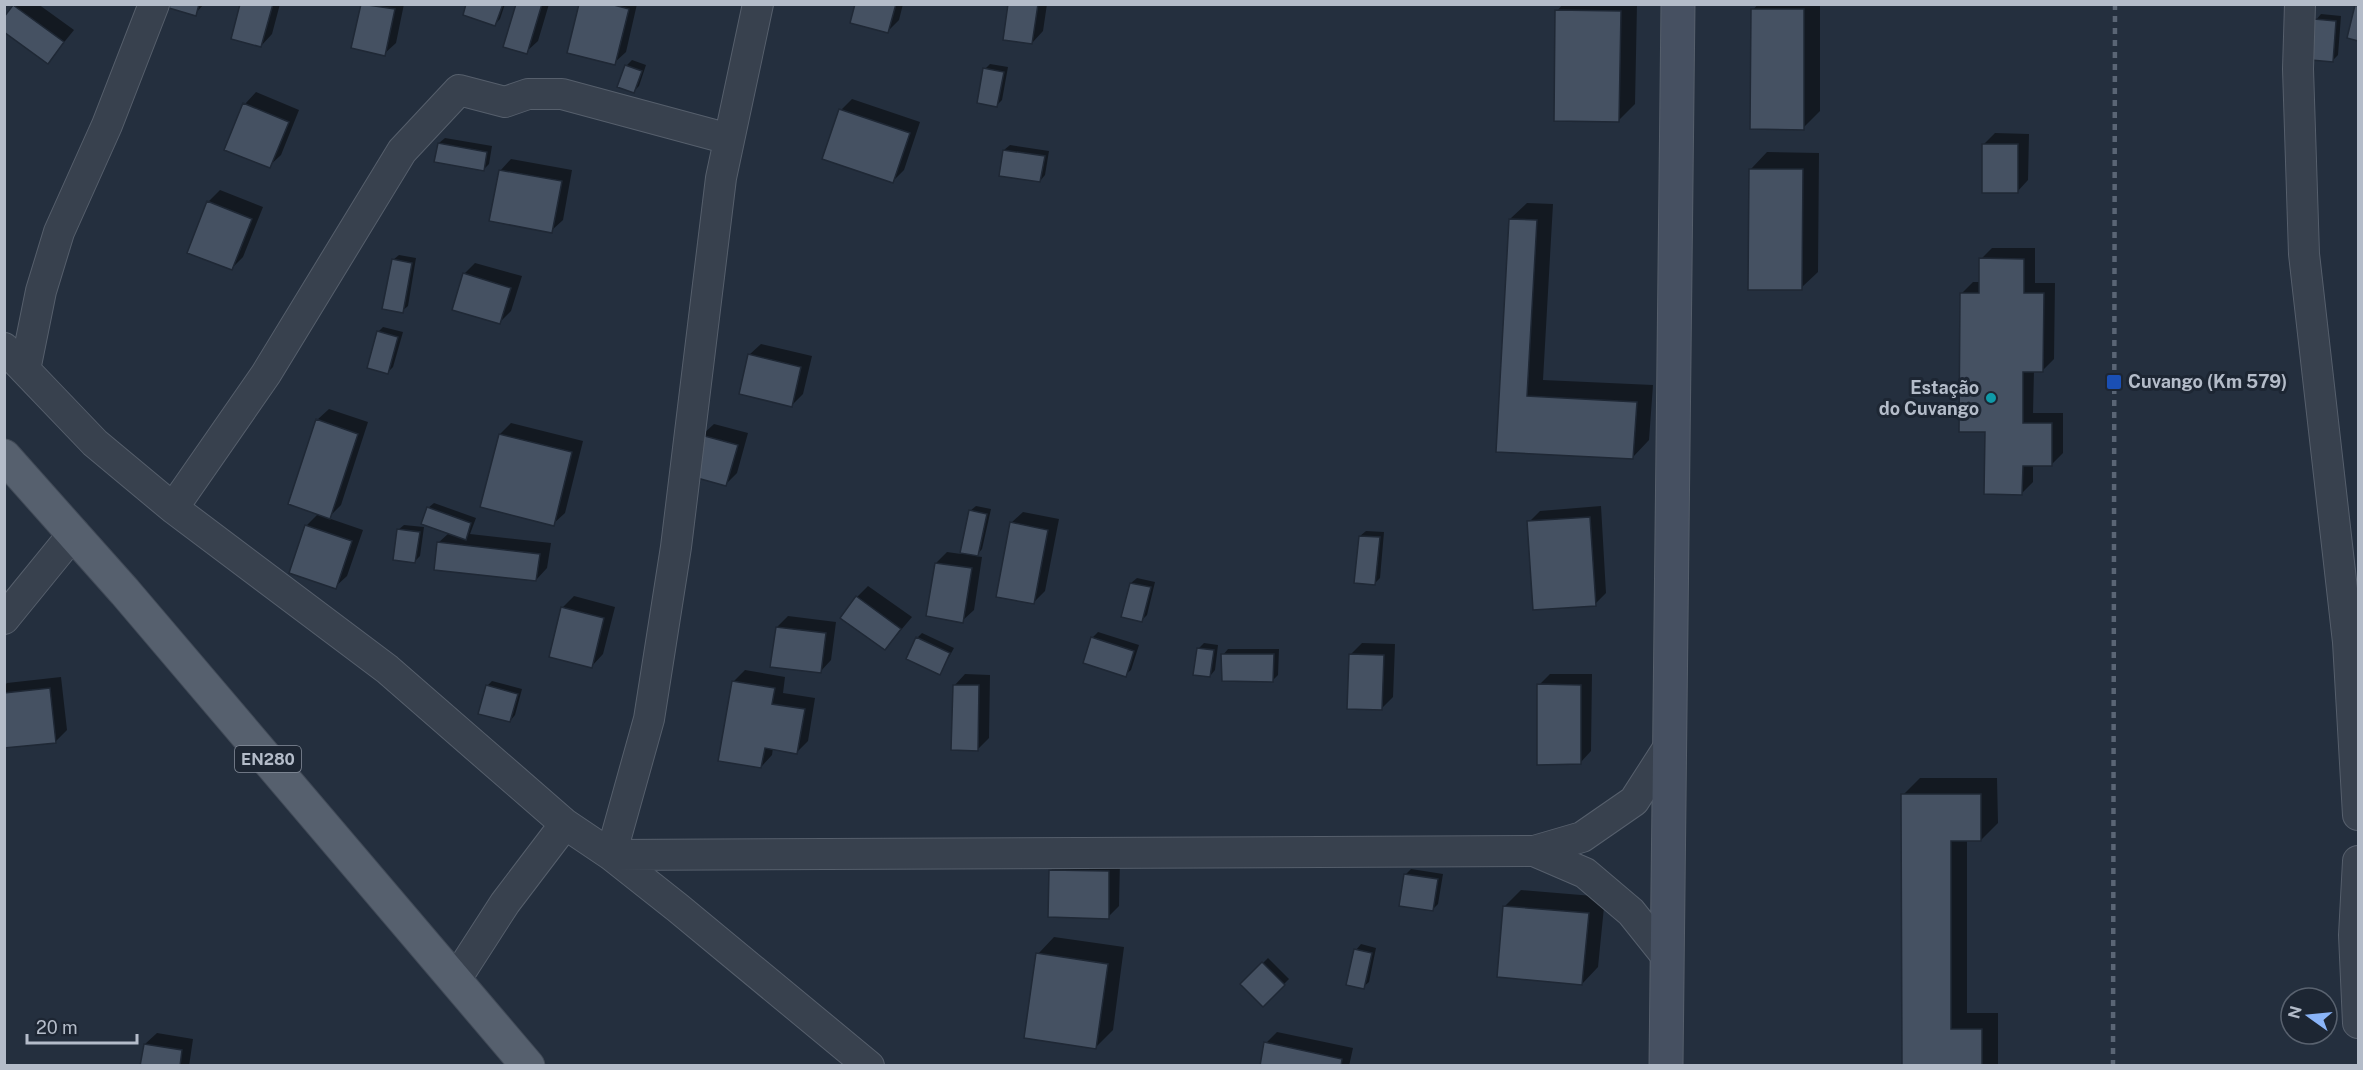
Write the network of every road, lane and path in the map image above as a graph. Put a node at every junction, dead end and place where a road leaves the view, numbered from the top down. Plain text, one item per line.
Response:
1 (154, 4) edge
2 (758, 4) edge
3 (1678, 4) edge
4 (2300, 4) edge
5 (729, 139) junction
6 (4, 348) edge
7 (25, 370) junction
8 (4, 456) edge
9 (173, 508) junction
10 (74, 533) junction
11 (4, 619) edge
12 (1670, 745) junction
13 (2358, 815) edge
14 (565, 824) junction
15 (1534, 850) junction
16 (611, 855) junction
17 (2358, 861) edge
18 (1667, 957) junction
19 (456, 979) junction
20 (2358, 1023) edge
21 (528, 1065) edge
22 (869, 1065) edge
23 (1666, 1065) edge

1 - 7 street
2 - 5 street
3 - 12 street
4 - 13 street
5 - 9 street
5 - 16 street
6 - 7 street
7 - 9 street
8 - 10 main road, EN280
9 - 14 street
10 - 11 street
10 - 19 main road, EN280
12 - 15 street
12 - 18 street
14 - 16 street
14 - 19 street
15 - 16 street
15 - 18 street
16 - 22 street
17 - 20 street
18 - 23 street
19 - 21 main road, EN280

